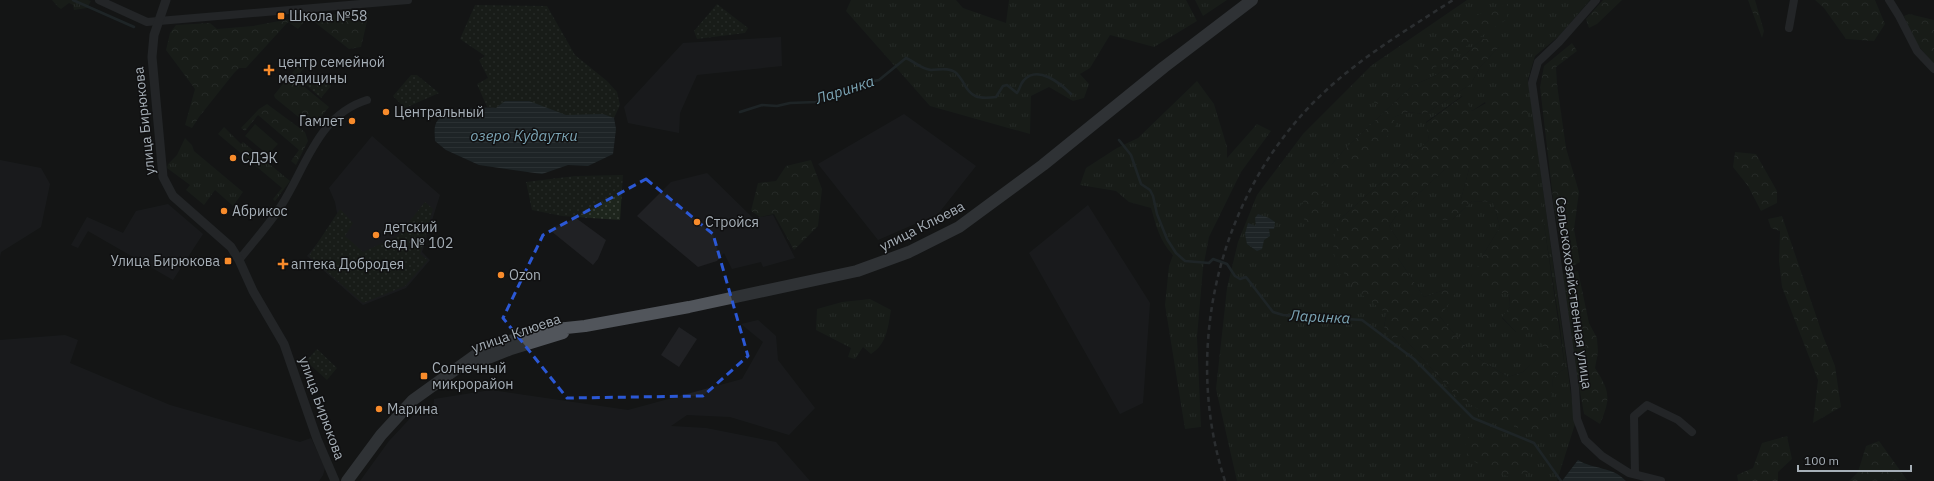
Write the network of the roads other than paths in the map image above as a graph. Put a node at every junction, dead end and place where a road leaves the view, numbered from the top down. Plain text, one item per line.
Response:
1 (99, 0) edge
2 (166, 0) edge
3 (408, 0) edge
4 (1252, 0) edge
5 (1596, 0) edge
6 (1794, 0) edge
7 (1889, 0) edge
8 (158, 20) junction
9 (1789, 28) dead end
10 (1934, 69) edge
11 (367, 100) dead end
12 (239, 260) junction
13 (1692, 432) dead end
14 (1635, 474) junction
15 (335, 481) edge
16 (347, 481) edge
17 (1661, 481) edge

1 - 8 street
2 - 8 street, улица Бирюкова
3 - 8 street
4 - 16 main road, улица Клюева
5 - 14 street, Сельскохозяйственная улица
6 - 9 street
7 - 10 street
8 - 12 street, улица Бирюкова
11 - 12 street
12 - 15 street, улица Бирюкова
13 - 14 street
14 - 17 street, Сельскохозяйственная улица

